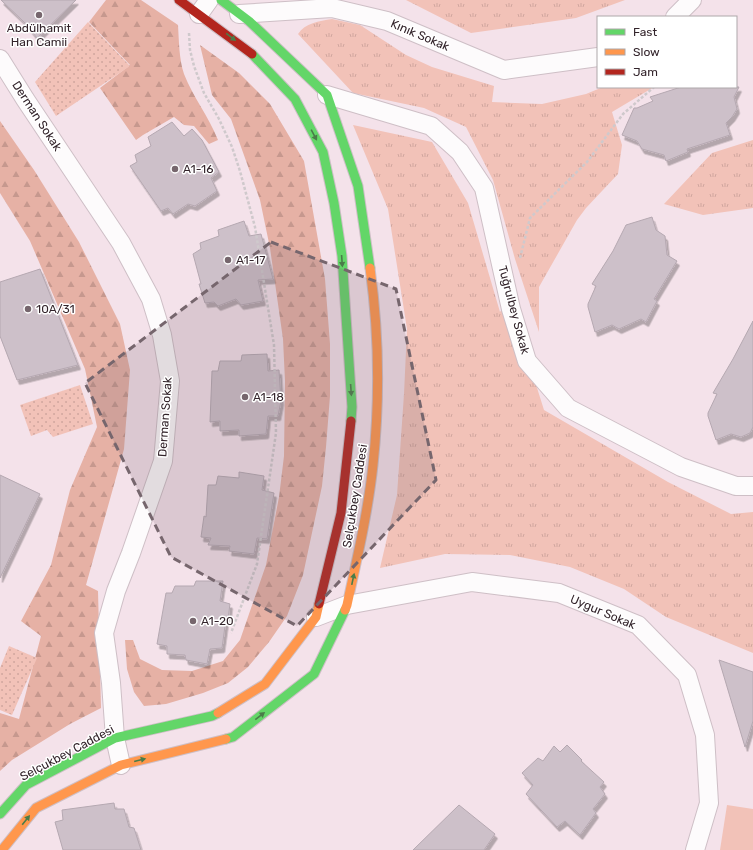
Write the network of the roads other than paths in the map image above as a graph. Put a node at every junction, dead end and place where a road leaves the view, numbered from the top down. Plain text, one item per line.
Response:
1 (179, 0) edge
2 (221, 0) edge
3 (692, 0) edge
4 (201, 8) edge
5 (239, 14) junction
6 (675, 16) edge
7 (597, 57) edge
8 (0, 58) edge
9 (327, 95) junction
10 (753, 486) edge
11 (347, 605) junction
12 (316, 617) junction
13 (115, 738) junction
14 (121, 765) junction
15 (0, 814) edge
16 (2, 850) edge
17 (695, 850) edge

1 - 4 street, Selçukbey Caddesi
2 - 5 street, Selçukbey Caddesi
3 - 6 street
4 -> 12 street, Selçukbey Caddesi
5 - 7 street, Kınık Sokak
5 - 9 street, Selçukbey Caddesi
8 - 13 street, Derman Sokak
9 - 10 street, Tuğrulbey Sokak
11 -> 9 street, Selçukbey Caddesi
11 - 12 street, Uygur Sokak
14 -> 11 street, Selçukbey Caddesi
11 - 17 street, Uygur Sokak
12 - 13 street, Selçukbey Caddesi
13 - 14 street, Derman Sokak
13 - 15 street, Selçukbey Caddesi
16 -> 14 street, Selçukbey Caddesi

